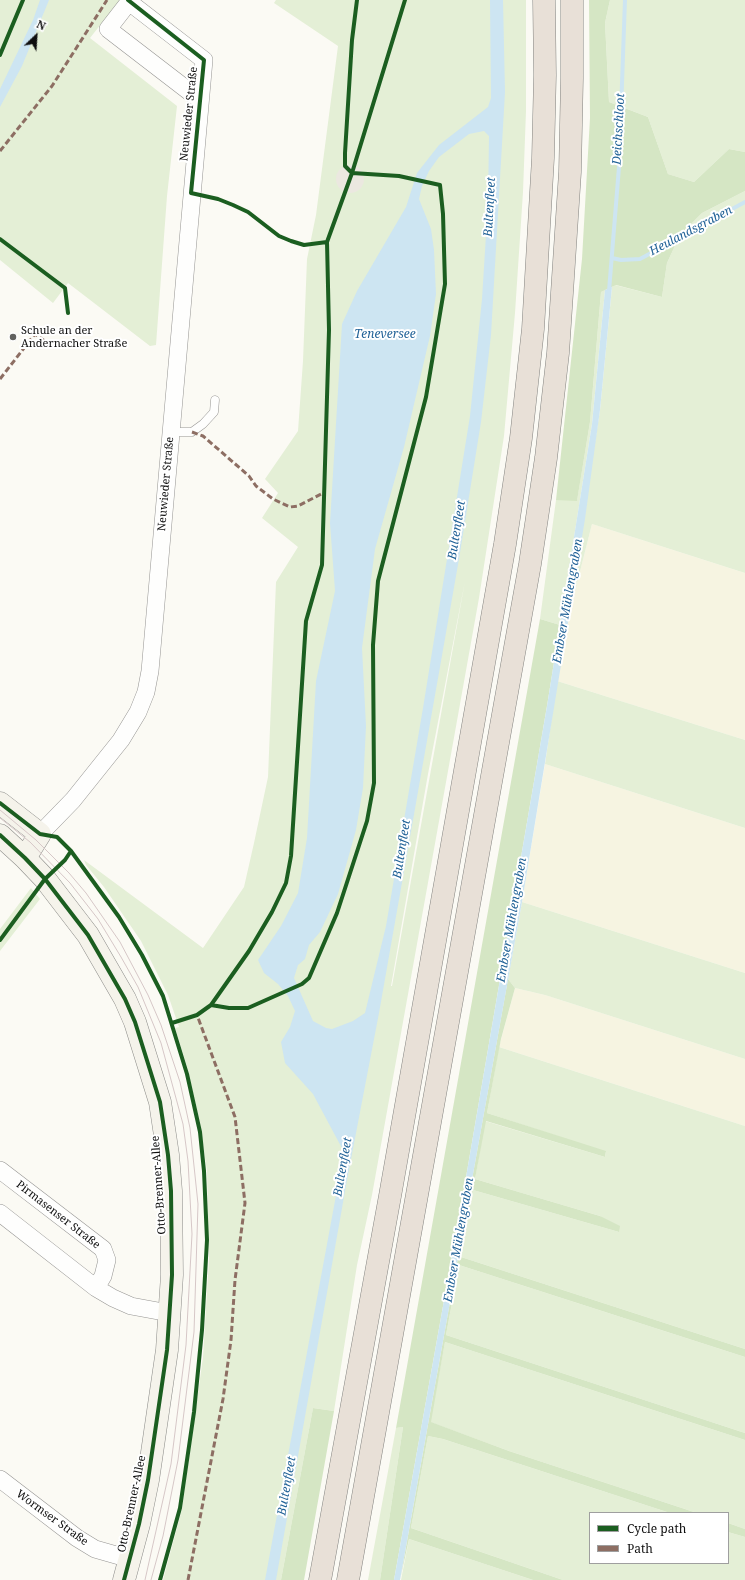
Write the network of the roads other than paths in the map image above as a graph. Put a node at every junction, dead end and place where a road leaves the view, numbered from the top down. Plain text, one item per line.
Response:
1 (544, 0) edge
2 (572, 0) edge
3 (199, 99) junction
4 (215, 400) dead end
5 (170, 432) junction
6 (0, 803) edge
7 (40, 834) junction
8 (0, 835) edge
9 (25, 858) junction
10 (0, 1170) edge
11 (0, 1213) edge
12 (96, 1288) junction
13 (169, 1312) junction
14 (0, 1479) edge
15 (130, 1559) junction
16 (124, 1580) edge
17 (320, 1580) edge
18 (348, 1580) edge

1 - 17 highway
2 - 18 highway
3 - 3 street, Neuwieder Straße
3 - 5 street, Neuwieder Straße
4 - 5 lane
5 - 7 street, Neuwieder Straße
6 - 7 street
7 - 9 street
8 - 9 street, Otto-Brenner-Allee
9 - 13 street, Otto-Brenner-Allee
10 - 12 street, Pirmasenser Straße
11 - 12 street
12 - 13 street
13 - 15 street, Otto-Brenner-Allee
14 - 15 street, Wormser Straße
15 - 16 street, Otto-Brenner-Allee

